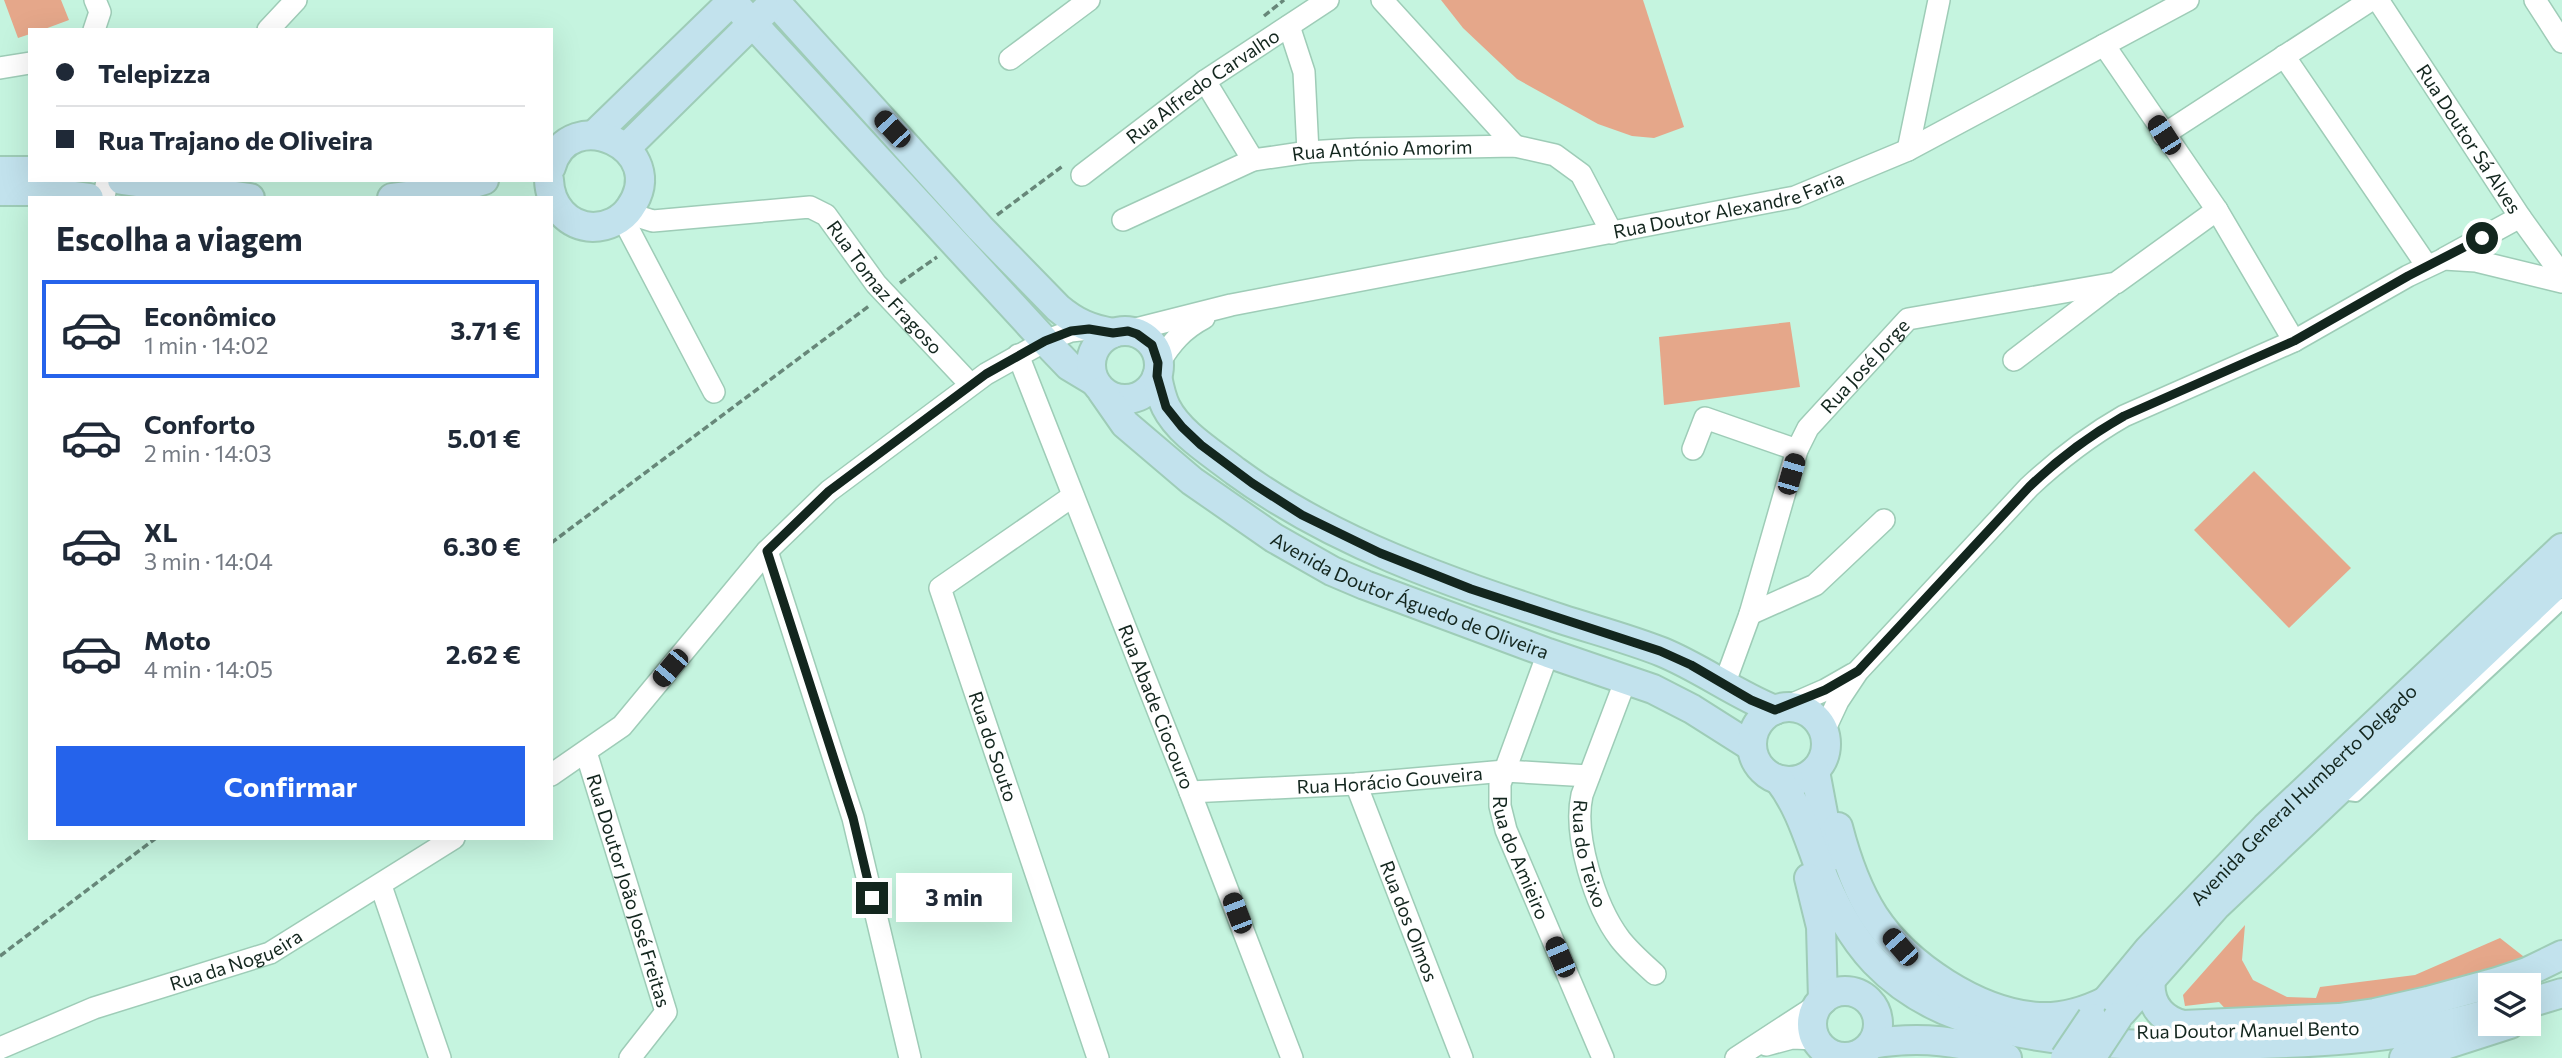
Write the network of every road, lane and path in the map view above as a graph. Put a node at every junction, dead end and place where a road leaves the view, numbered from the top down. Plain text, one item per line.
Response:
1 (96, 0) edge
2 (296, 0) edge
3 (732, 0) edge
4 (1089, 0) edge
5 (1284, 0) edge
6 (1328, 0) edge
7 (1382, 0) edge
8 (1939, 0) edge
9 (2189, 0) edge
10 (2371, 0) edge
11 (2378, 0) edge
12 (2535, 0) edge
13 (775, 1) edge
14 (1066, 7) edge
15 (752, 22) junction
16 (1255, 22) dead end
17 (1289, 26) junction
18 (95, 28) edge
19 (270, 28) edge
20 (2562, 42) edge
21 (2104, 45) junction
22 (2284, 56) junction
23 (1010, 59) dead end
24 (28, 63) edge
25 (0, 68) edge
26 (1205, 81) junction
27 (594, 135) junction
28 (2164, 135) junction
29 (1516, 146) junction
30 (626, 148) junction
31 (1908, 150) junction
32 (1308, 152) junction
33 (555, 156) edge
34 (1253, 160) junction
35 (1075, 168) joint
36 (0, 171) edge
37 (28, 171) edge
38 (137, 182) edge
39 (477, 182) edge
40 (198, 190) edge
41 (0, 191) edge
42 (74, 196) edge
43 (237, 196) edge
44 (408, 196) edge
45 (553, 199) edge
46 (2217, 210) junction
47 (624, 215) junction
48 (2520, 217) junction
49 (1123, 220) dead end
50 (594, 227) junction
51 (980, 228) junction
52 (553, 229) edge
53 (1612, 233) junction
54 (958, 244) junction
55 (2435, 262) junction
56 (2562, 275) edge
57 (2562, 282) edge
58 (2116, 283) junction
59 (885, 294) junction
60 (1231, 305) junction
61 (1110, 331) junction
62 (1045, 341) junction
63 (2294, 341) junction
64 (1018, 355) junction
65 (2014, 360) dead end
66 (1158, 369) junction
67 (970, 384) junction
68 (1098, 386) junction
69 (714, 392) dead end
70 (1693, 449) dead end
71 (1797, 450) junction
72 (1073, 496) junction
73 (1884, 520) dead end
74 (553, 542) edge
75 (2562, 548) edge
76 (767, 551) junction
77 (2562, 579) edge
78 (2562, 604) edge
79 (1750, 614) junction
80 (1548, 653) junction
81 (1858, 671) junction
82 (1626, 679) junction
83 (1724, 685) junction
84 (1780, 708) junction
85 (586, 752) junction
86 (1821, 753) junction
87 (1764, 765) junction
88 (1505, 771) junction
89 (553, 774) edge
90 (1589, 776) junction
91 (1356, 784) junction
92 (1190, 792) junction
93 (2334, 793) junction
94 (153, 840) edge
95 (451, 840) edge
96 (381, 886) junction
97 (2562, 955) edge
98 (0, 956) edge
99 (1655, 974) dead end
100 (2151, 978) junction
101 (2541, 985) edge
102 (2561, 985) edge
103 (2541, 996) edge
104 (1821, 1002) junction
105 (2541, 1002) edge
106 (2478, 1003) edge
107 (2105, 1012) junction
108 (2478, 1016) edge
109 (2478, 1034) edge
110 (0, 1048) edge
111 (1823, 1050) edge
112 (1865, 1052) edge
113 (1742, 1054) edge
114 (440, 1058) edge
115 (630, 1058) edge
116 (910, 1058) edge
117 (1098, 1058) edge
118 (1292, 1058) edge
119 (1462, 1058) edge
120 (1602, 1058) edge
121 (2007, 1058) edge
122 (2065, 1058) edge
123 (2091, 1058) edge
124 (2404, 1058) edge

1 - 18 street
2 - 19 street
3 - 15 street
3 - 27 street
4 - 14 street
5 - 16 path
6 - 17 street, Rua Alfredo Carvalho
7 - 29 street
8 - 31 street
9 - 21 street, Rua Doutor Alexandre Faria
10 - 22 street
11 - 48 street, Rua Doutor Sá Alves
12 - 20 street
13 - 15 street
13 - 51 street
14 - 23 street
15 - 30 street
15 - 54 street
17 - 26 street, Rua Alfredo Carvalho
17 - 32 street
21 - 28 street
21 - 31 street, Rua Doutor Alexandre Faria
22 - 28 street
22 - 55 street
24 - 25 street
26 - 34 street
26 - 35 street, Rua Alfredo Carvalho
27 - 30 street
27 - 33 street
28 - 46 street
29 - 32 street, Rua António Amorim
29 - 53 street, Rua António Amorim
30 - 47 street
31 - 53 street, Rua Doutor Alexandre Faria
32 - 34 street, Rua António Amorim
34 - 49 street, Rua António Amorim
35 - 51 path
36 - 37 street
38 - 40 street
39 - 44 street
40 - 43 street
41 - 42 street
45 - 50 street
46 - 58 street, Rua José Jorge
46 - 63 street
47 - 50 street
47 - 59 street, Rua Tomaz Fragoso
47 - 69 street
48 - 55 street
48 - 56 street, Rua Doutor Sá Alves
50 - 52 street
51 - 61 street
53 - 60 street, Rua Doutor Alexandre Faria
54 - 59 path
54 - 62 street
55 - 57 street
55 - 63 street
58 - 65 street
58 - 71 street, Rua José Jorge
59 - 67 street, Rua Tomaz Fragoso
59 - 74 path
60 - 61 street
60 - 66 street
61 - 62 street
61 - 66 street
61 - 68 street
62 - 64 street
62 - 68 street
63 - 81 street
64 - 67 street
64 - 72 street, Rua Abade Ciocouro
66 - 68 street
66 - 83 street, Avenida Doutor Águedo de Oliveira
67 - 76 street
68 - 80 street, Avenida Doutor Águedo de Oliveira
70 - 71 street
71 - 79 street, Rua José Jorge
72 - 92 street, Rua Abade Ciocouro
72 - 117 street, Rua do Souto
73 - 79 street
75 - 107 street, Avenida General Humberto Delgado
76 - 85 street
76 - 116 street
77 - 93 street, Avenida General Humberto Delgado
78 - 93 lane
79 - 83 street, Rua José Jorge
80 - 82 street, Avenida Doutor Águedo de Oliveira
80 - 88 street, Rua do Amieiro
81 - 84 street
81 - 86 street
82 - 87 street, Avenida Doutor Águedo de Oliveira
82 - 90 street, Rua do Teixo
83 - 84 street, Avenida Doutor Águedo de Oliveira
84 - 86 street
84 - 87 street
85 - 89 street
85 - 115 street, Rua Doutor João José Freitas
86 - 87 street
86 - 106 street, Rua Doutor Manuel Bento
86 - 107 street
87 - 104 street, Avenida Doutor Águedo de Oliveira
87 - 108 street, Rua Doutor Manuel Bento
88 - 90 street, Rua Horácio Gouveira
88 - 91 street, Rua Horácio Gouveira
88 - 120 street, Rua do Amieiro
90 - 99 street, Rua do Teixo
91 - 92 street, Rua Horácio Gouveira
91 - 119 street, Rua dos Olmos
92 - 118 street, Rua Abade Ciocouro
93 - 100 street, Avenida General Humberto Delgado
94 - 98 path
95 - 96 street, Rua da Nogueira
96 - 110 street, Rua da Nogueira
96 - 114 street
97 - 100 street
100 - 107 street, Avenida General Humberto Delgado
101 - 102 street
102 - 103 street
102 - 105 street
104 - 111 street
104 - 112 street
104 - 113 street
107 - 122 street, Avenida General Humberto Delgado, bridge
107 - 123 street, Avenida General Humberto Delgado, bridge
109 - 124 street
111 - 112 street
111 - 113 street
112 - 121 street

